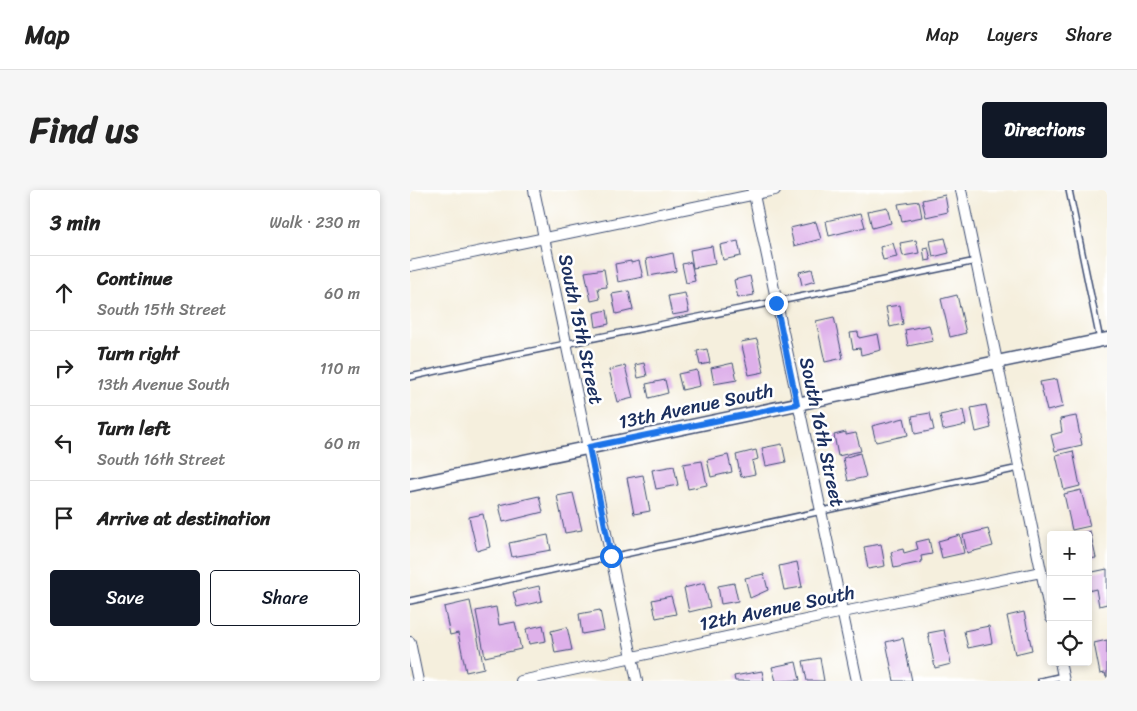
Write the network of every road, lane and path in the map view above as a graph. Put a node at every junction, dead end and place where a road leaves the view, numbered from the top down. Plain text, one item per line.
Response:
1 (534, 190) edge
2 (775, 190) edge
3 (961, 190) edge
4 (1069, 190) edge
5 (753, 192) edge
6 (544, 238) junction
7 (976, 261) junction
8 (410, 266) edge
9 (776, 303) junction
10 (1104, 339) edge
11 (566, 342) junction
12 (997, 361) junction
13 (410, 377) edge
14 (797, 404) junction
15 (589, 447) junction
16 (1019, 468) junction
17 (410, 485) edge
18 (821, 512) junction
19 (611, 556) junction
20 (1041, 572) junction
21 (1047, 600) edge
22 (410, 601) edge
23 (843, 612) junction
24 (410, 642) edge
25 (632, 658) junction
26 (1061, 666) edge
27 (1063, 679) edge
28 (418, 681) edge
29 (521, 681) edge
30 (637, 681) edge
31 (857, 681) edge
32 (1041, 681) edge

1 - 6 street, South 15th Street
2 - 5 street
3 - 7 street
4 - 10 lane
5 - 6 street
5 - 9 street, South 16th Street
6 - 8 street
6 - 11 street, South 15th Street
7 - 9 lane
7 - 12 street
9 - 11 lane
9 - 14 street, South 16th Street
10 - 12 street, 13th Avenue South
11 - 13 lane
11 - 15 street, South 15th Street
12 - 14 street, 13th Avenue South
12 - 16 street
14 - 15 street, 13th Avenue South
14 - 18 street, South 16th Street
15 - 17 street, 13th Avenue South
15 - 19 street, South 15th Street
16 - 18 lane
16 - 20 street
18 - 19 lane
18 - 23 street, South 16th Street
19 - 22 lane
19 - 25 street, South 15th Street
20 - 21 street
20 - 23 street, 12th Avenue South
23 - 25 street, 12th Avenue South
23 - 31 street, South 16th Street
24 - 28 street
25 - 29 street, 12th Avenue South
25 - 30 street, South 15th Street
26 - 27 street
27 - 32 lane

